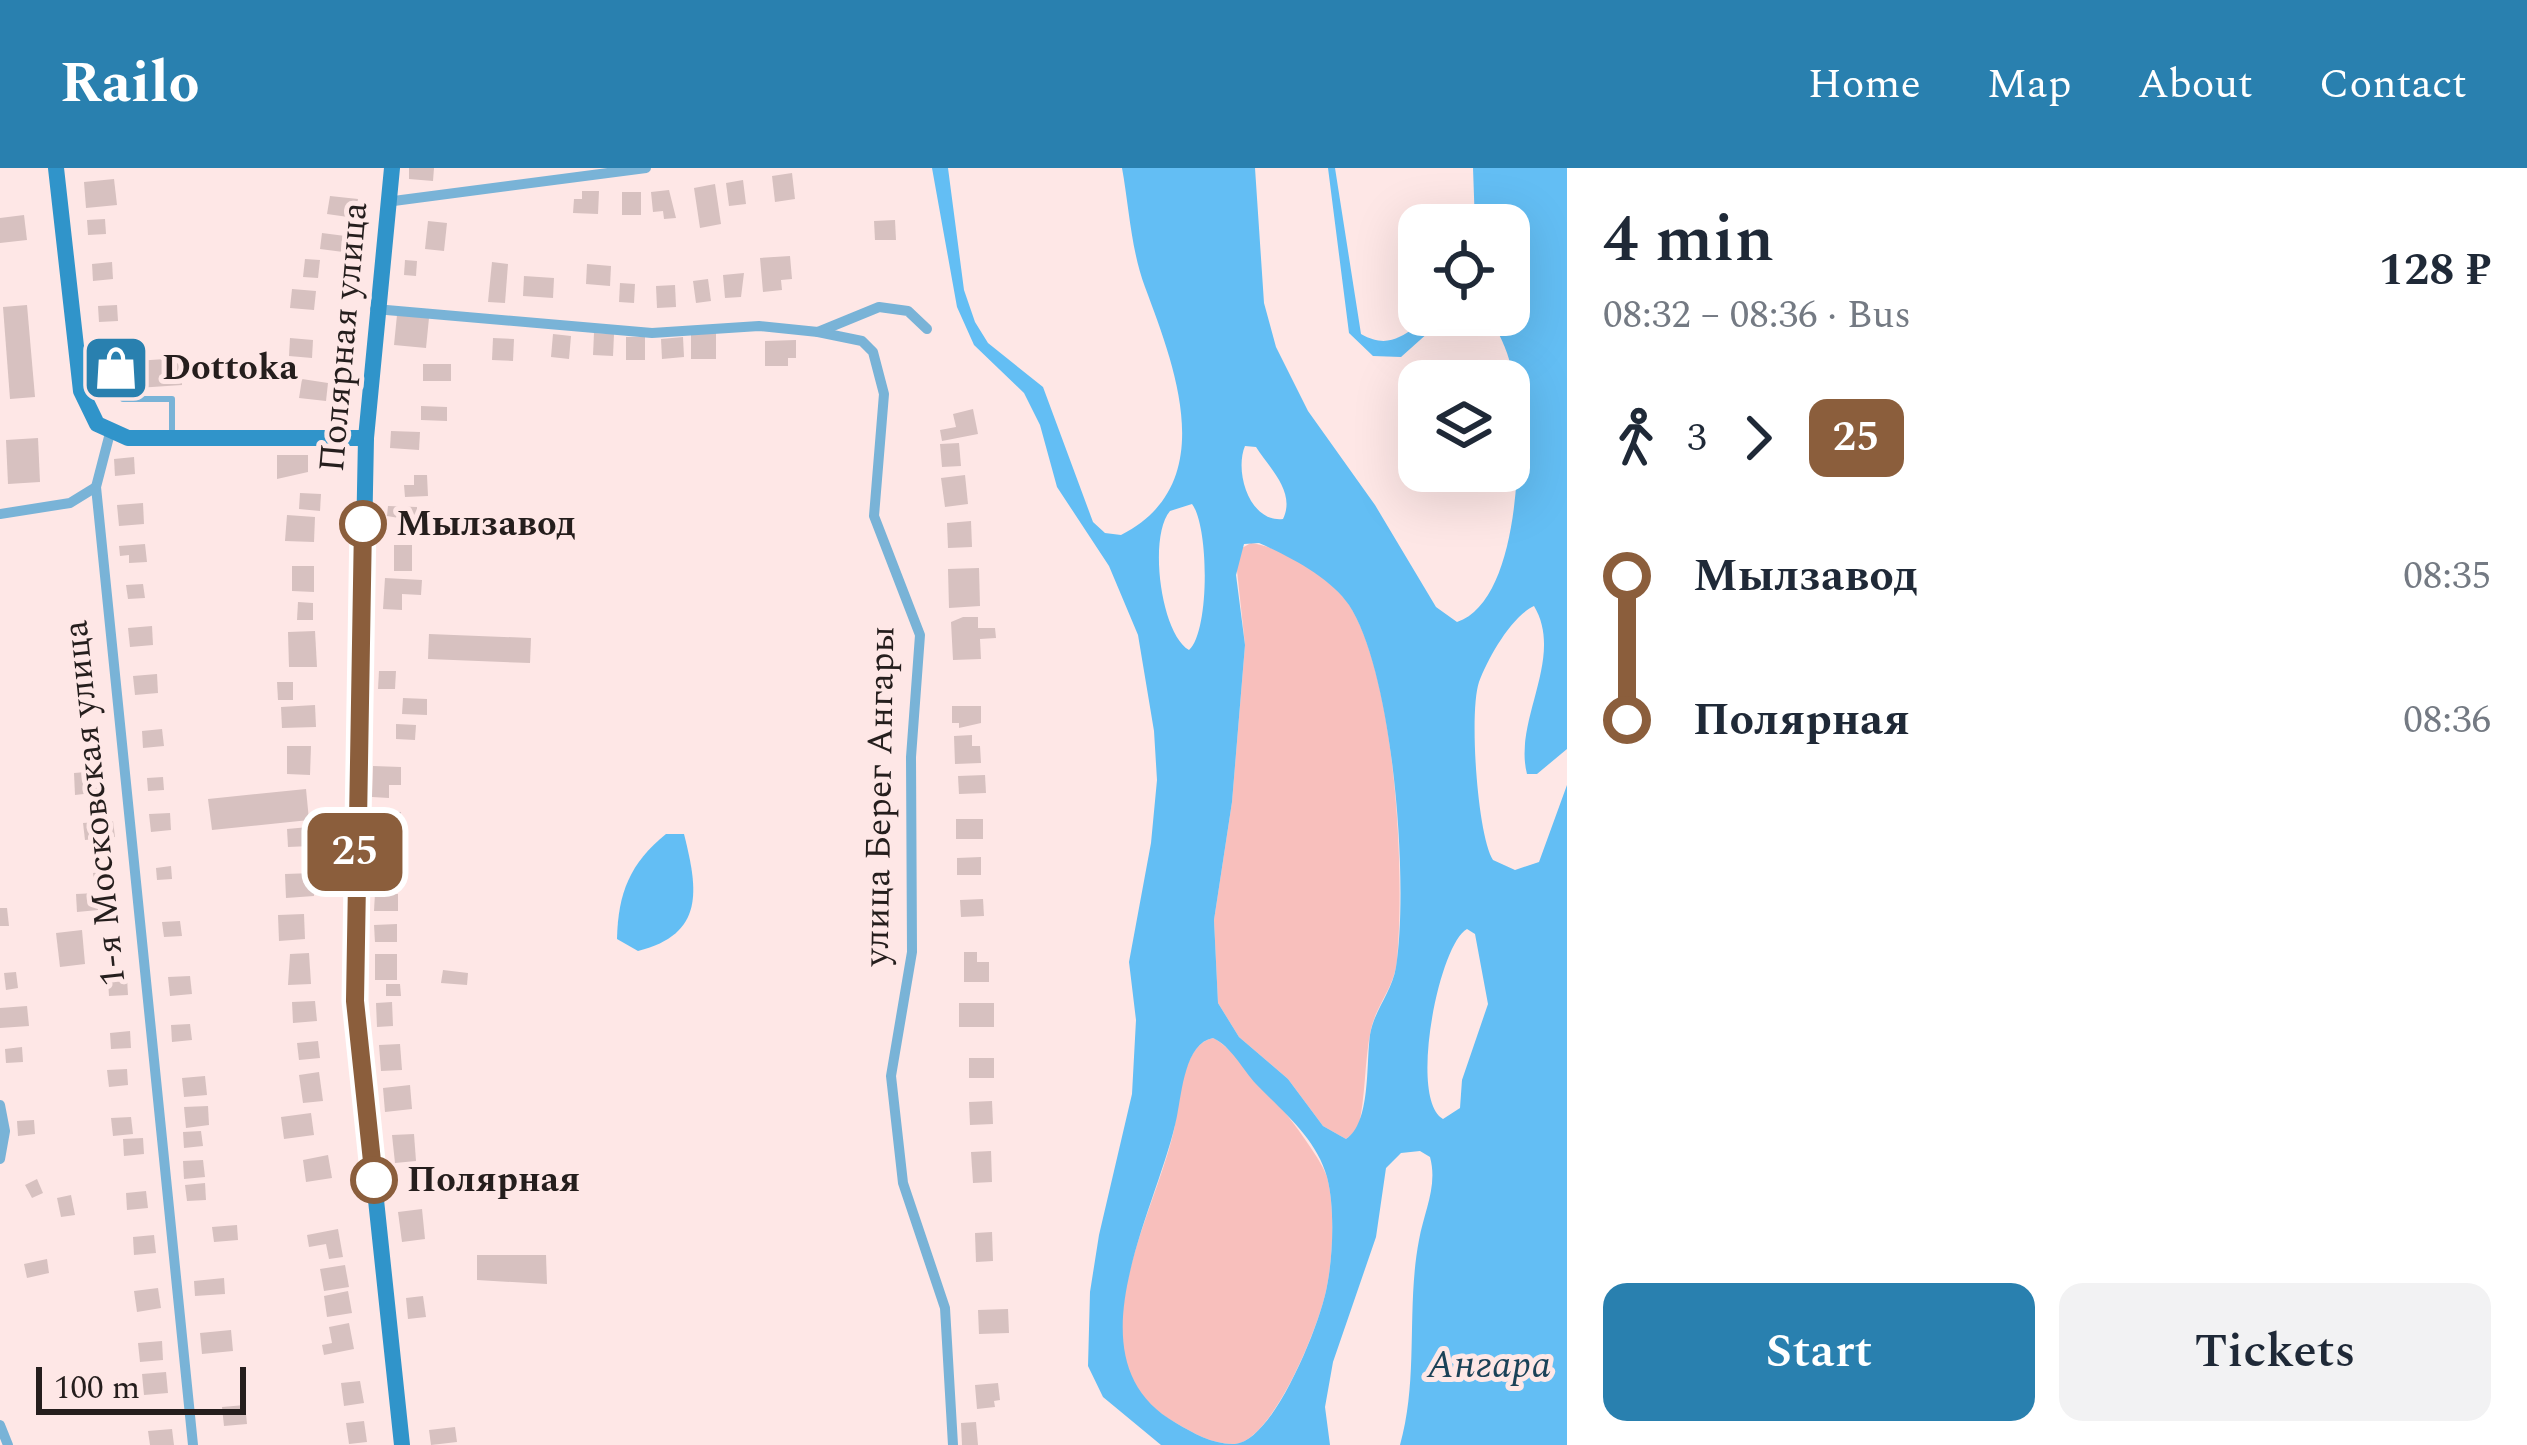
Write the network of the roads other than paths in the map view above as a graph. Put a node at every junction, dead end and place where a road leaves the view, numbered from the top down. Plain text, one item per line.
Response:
1 (56, 168) edge
2 (392, 168) edge
3 (646, 168) edge
4 (386, 202) junction
5 (375, 309) junction
6 (927, 329) dead end
7 (818, 332) junction
8 (123, 399) dead end
9 (110, 433) junction
10 (172, 438) junction
11 (366, 438) junction
12 (96, 487) junction
13 (0, 514) edge
14 (0, 1106) edge
15 (0, 1160) edge
16 (0, 1425) edge
17 (8, 1445) edge
18 (193, 1445) edge
19 (402, 1445) edge
20 (953, 1445) edge

1 - 9 main road
2 - 4 main road, Полярная улица
3 - 4 street
4 - 5 main road, Полярная улица
5 - 7 street
5 - 11 main road, Полярная улица
6 - 7 street
7 - 20 street, улица Берег Ангары
8 - 10 lane
9 - 10 main road
9 - 12 street, 1-я Московская улица
10 - 11 main road
11 - 19 main road, Полярная улица
12 - 13 street
12 - 18 street, 1-я Московская улица
14 - 15 street
16 - 17 street

